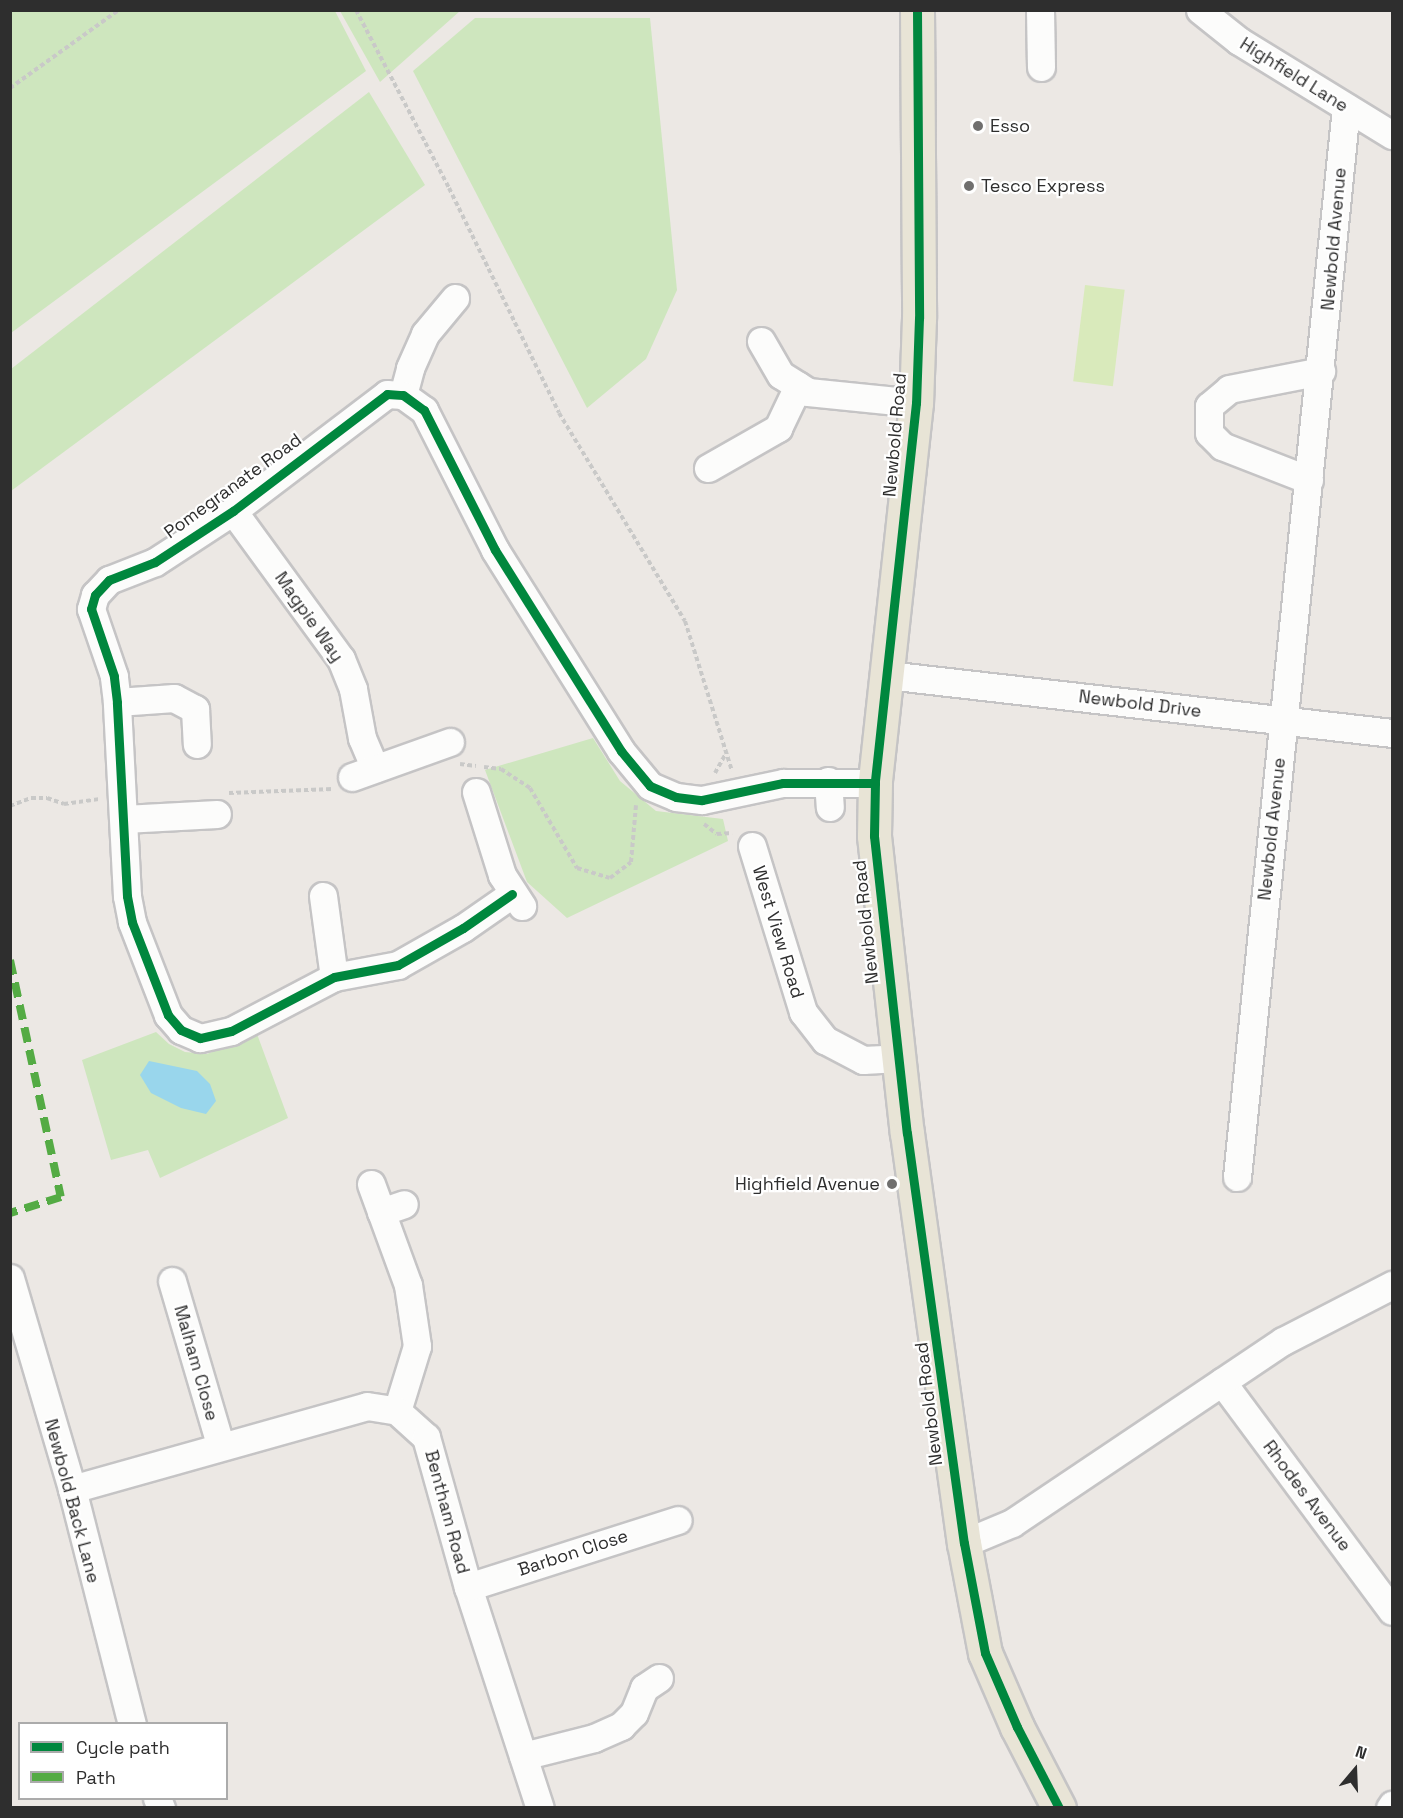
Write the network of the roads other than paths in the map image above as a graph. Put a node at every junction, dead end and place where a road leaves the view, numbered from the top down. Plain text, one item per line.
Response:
1 (917, 10) edge
2 (1040, 10) edge
3 (1200, 10) edge
4 (1041, 67) dead end
5 (1346, 108) junction
6 (1392, 135) edge
7 (454, 298) dead end
8 (761, 341) dead end
9 (1321, 371) junction
10 (798, 386) junction
11 (403, 395) junction
12 (916, 403) junction
13 (708, 468) dead end
14 (1310, 480) junction
15 (233, 511) junction
16 (887, 675) junction
17 (117, 702) junction
18 (1282, 720) junction
19 (1392, 733) edge
20 (197, 744) dead end
21 (449, 755) road end
22 (875, 783) junction
23 (476, 792) dead end
24 (217, 814) dead end
25 (124, 819) junction
26 (752, 846) dead end
27 (323, 897) dead end
28 (334, 976) junction
29 (899, 1058) junction
30 (1237, 1177) dead end
31 (371, 1184) dead end
32 (10, 1278) edge
33 (172, 1281) dead end
34 (1392, 1285) edge
35 (17, 1334) edge
36 (1222, 1382) junction
37 (397, 1411) junction
38 (220, 1444) junction
39 (72, 1489) junction
40 (678, 1520) dead end
41 (964, 1543) junction
42 (468, 1587) junction
43 (1390, 1601) edge
44 (659, 1678) dead end
45 (131, 1722) edge
46 (524, 1756) junction
47 (540, 1808) edge
48 (1059, 1808) edge

1 - 12 main road, Newbold Road
2 - 4 street
3 - 5 street, Highfield Lane
5 - 6 street, Highfield Lane
5 - 9 street, Newbold Avenue
7 - 11 street
8 - 10 street
9 - 14 street, Newbold Avenue
9 - 14 street
10 - 12 street
10 - 13 street
11 - 15 street, Pomegranate Road
11 - 22 street
12 - 16 main road, Newbold Road
14 - 18 street, Newbold Avenue
15 - 17 street, Pomegranate Road
15 - 21 street, Magpie Way
16 - 18 street, Newbold Drive
16 - 22 main road, Newbold Road
17 - 20 street
17 - 25 street, Pomegranate Road
18 - 19 street, Newbold Drive
18 - 30 street, Newbold Avenue
22 - 29 main road, Newbold Road
23 - 28 street, Pomegranate Road
24 - 25 street
25 - 28 street, Pomegranate Road
26 - 29 street, West View Road
27 - 28 street
29 - 41 main road, Newbold Road
31 - 37 street
32 - 35 street, Newbold Back Lane
33 - 38 street, Malham Close
34 - 36 street
35 - 39 street, Newbold Back Lane
36 - 41 street
36 - 43 street, Rhodes Avenue
37 - 38 street
37 - 42 street, Bentham Road
38 - 39 street
39 - 45 street, Newbold Back Lane
40 - 42 street, Barbon Close
41 - 48 main road, Newbold Road
42 - 46 street, Bentham Road
44 - 46 street
46 - 47 street, Bentham Road

